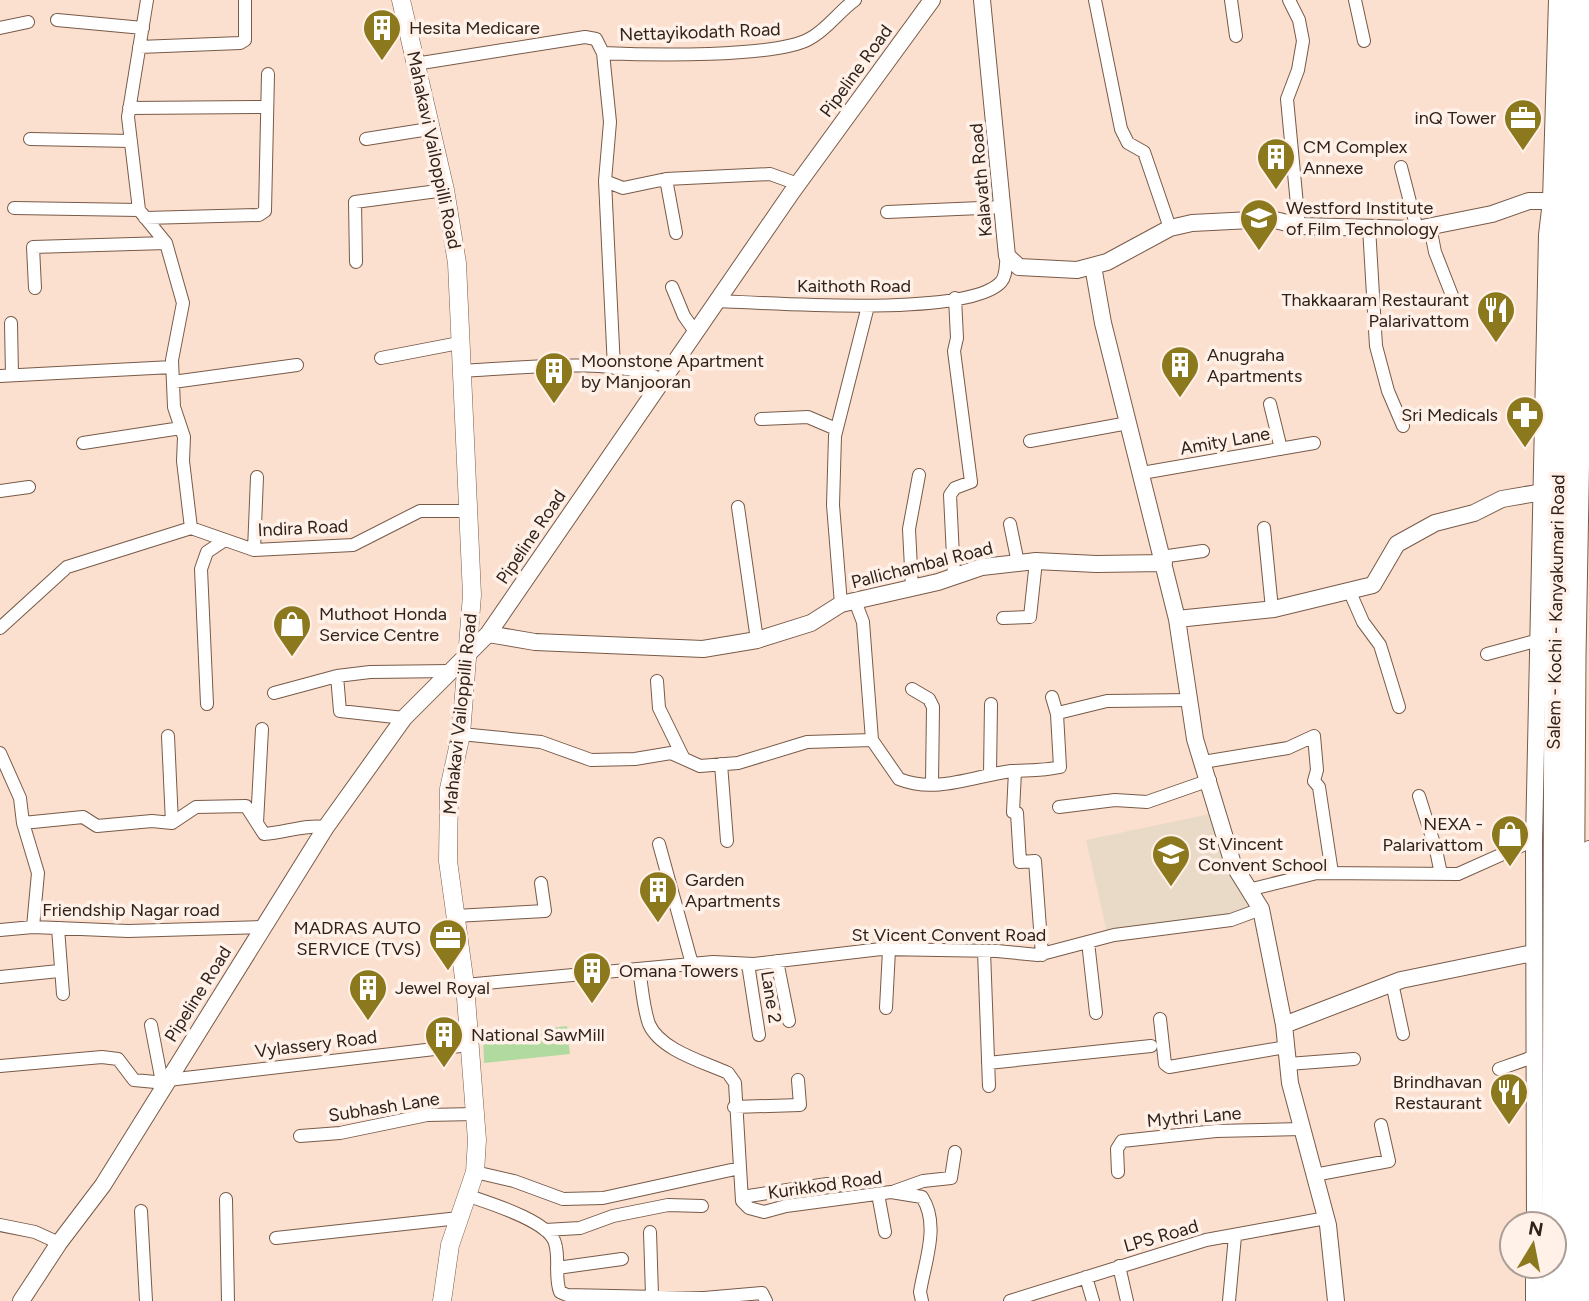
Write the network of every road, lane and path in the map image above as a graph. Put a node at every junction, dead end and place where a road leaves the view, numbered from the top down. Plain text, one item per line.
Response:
1 (147, 0) edge
2 (246, 0) edge
3 (401, 0) edge
4 (855, 0) edge
5 (932, 0) edge
6 (982, 0) edge
7 (1095, 0) edge
8 (1231, 0) edge
9 (1289, 0) edge
10 (1355, 0) edge
11 (1557, 0) edge
12 (1571, 0) edge
13 (1587, 0) edge
14 (57, 20) dead end
15 (28, 22) dead end
16 (0, 28) edge
17 (142, 28) junction
18 (1236, 36) dead end
19 (1575, 38) edge
20 (1364, 41) dead end
21 (139, 47) junction
22 (603, 53) junction
23 (415, 64) junction
24 (268, 74) dead end
25 (267, 107) junction
26 (129, 108) junction
27 (429, 129) junction
28 (30, 139) dead end
29 (366, 139) dead end
30 (131, 141) junction
31 (1401, 167) dead end
32 (666, 179) junction
33 (605, 181) junction
34 (798, 184) junction
35 (445, 190) junction
36 (1551, 201) junction
37 (1003, 207) junction
38 (14, 208) dead end
39 (887, 212) dead end
40 (142, 214) junction
41 (1299, 226) junction
42 (1369, 227) junction
43 (1170, 228) junction
44 (1423, 228) junction
45 (676, 233) dead end
46 (166, 243) junction
47 (1007, 256) junction
48 (356, 262) dead end
49 (1093, 266) junction
50 (673, 287) dead end
51 (35, 288) dead end
52 (955, 298) junction
53 (1453, 298) dead end
54 (718, 301) junction
55 (868, 306) junction
56 (11, 323) dead end
57 (696, 333) junction
58 (459, 343) junction
59 (381, 358) dead end
60 (297, 365) dead end
61 (172, 367) junction
62 (614, 368) junction
63 (460, 371) junction
64 (6, 376) edge
65 (663, 381) junction
66 (173, 382) junction
67 (1270, 404) dead end
68 (761, 419) dead end
69 (1128, 423) junction
70 (1403, 426) dead end
71 (181, 428) junction
72 (836, 429) junction
73 (1030, 441) dead end
74 (83, 443) dead end
75 (1314, 443) dead end
76 (1281, 450) junction
77 (1568, 461) junction
78 (1142, 472) junction
79 (919, 475) dead end
80 (257, 477) dead end
81 (29, 487) dead end
82 (0, 491) edge
83 (1543, 492) junction
84 (738, 507) dead end
85 (467, 510) junction
86 (1010, 524) dead end
87 (191, 528) junction
88 (1264, 528) dead end
89 (225, 540) junction
90 (254, 550) junction
91 (1203, 551) dead end
92 (1162, 560) junction
93 (1036, 561) junction
94 (1018, 563) junction
95 (954, 577) junction
96 (912, 588) junction
97 (1349, 590) junction
98 (848, 603) junction
99 (1272, 609) junction
100 (1003, 618) dead end
101 (1177, 619) junction
102 (0, 628) edge
103 (488, 634) junction
104 (757, 640) junction
105 (1539, 640) junction
106 (1487, 654) dead end
107 (469, 657) junction
108 (452, 671) junction
109 (337, 676) junction
110 (657, 681) dead end
111 (912, 689) dead end
112 (274, 693) dead end
113 (1052, 698) dead end
114 (1191, 700) junction
115 (207, 704) dead end
116 (991, 704) dead end
117 (1399, 707) dead end
118 (1058, 713) junction
119 (404, 718) junction
120 (262, 729) dead end
121 (461, 734) junction
122 (167, 736) dead end
123 (872, 740) junction
124 (1581, 741) edge
125 (0, 753) edge
126 (683, 757) junction
127 (1203, 762) junction
128 (721, 764) junction
129 (1015, 771) junction
130 (990, 774) junction
131 (1210, 780) junction
132 (932, 783) junction
133 (1419, 796) dead end
134 (1059, 807) dead end
135 (23, 823) junction
136 (172, 823) junction
137 (257, 823) junction
138 (326, 827) junction
139 (1534, 840) junction
140 (727, 841) dead end
141 (659, 844) dead end
142 (1589, 849) edge
143 (1332, 873) junction
144 (1441, 874) junction
145 (541, 883) dead end
146 (1248, 890) junction
147 (1261, 909) junction
148 (456, 916) junction
149 (33, 927) junction
150 (262, 927) junction
151 (58, 928) junction
152 (0, 930) edge
153 (1088, 942) junction
154 (1589, 943) edge
155 (889, 950) junction
156 (984, 951) junction
157 (1533, 953) junction
158 (1041, 955) junction
159 (777, 961) junction
160 (692, 964) junction
161 (748, 964) junction
162 (639, 969) junction
163 (60, 971) junction
164 (0, 977) edge
165 (1392, 983) junction
166 (465, 985) junction
167 (63, 994) dead end
168 (886, 1008) dead end
169 (1096, 1013) dead end
170 (1160, 1019) dead end
171 (789, 1021) dead end
172 (151, 1025) dead end
173 (1284, 1025) junction
174 (1403, 1034) dead end
175 (759, 1035) dead end
176 (469, 1045) junction
177 (1151, 1046) dead end
178 (1287, 1056) junction
179 (1536, 1056) junction
180 (1354, 1059) dead end
181 (988, 1063) junction
182 (0, 1066) edge
183 (1499, 1069) dead end
184 (798, 1080) dead end
185 (165, 1082) junction
186 (1546, 1083) junction
187 (989, 1086) dead end
188 (734, 1107) junction
189 (475, 1114) junction
190 (1381, 1125) dead end
191 (1302, 1129) junction
192 (300, 1136) dead end
193 (955, 1152) dead end
194 (740, 1168) junction
195 (475, 1172) junction
196 (1118, 1172) dead end
197 (1314, 1175) junction
198 (847, 1185) dead end
199 (884, 1193) junction
200 (469, 1196) junction
201 (742, 1197) junction
202 (1563, 1198) junction
203 (226, 1199) dead end
204 (702, 1206) dead end
205 (1536, 1210) edge
206 (1558, 1210) edge
207 (141, 1211) dead end
208 (458, 1218) junction
209 (1325, 1218) junction
210 (0, 1225) edge
211 (545, 1230) junction
212 (885, 1231) dead end
213 (650, 1232) dead end
214 (1235, 1236) junction
215 (276, 1238) dead end
216 (1587, 1241) edge
217 (59, 1243) junction
218 (622, 1259) dead end
219 (1119, 1266) junction
220 (557, 1268) junction
221 (1086, 1277) junction
222 (1534, 1280) edge
223 (1553, 1280) edge
224 (652, 1295) junction
225 (27, 1299) edge
226 (146, 1301) edge
227 (228, 1301) edge
228 (442, 1301) edge
229 (766, 1301) edge
230 (922, 1301) edge
231 (1010, 1301) edge
232 (1093, 1301) edge
233 (1127, 1301) edge
234 (1229, 1301) edge
235 (1336, 1301) edge
236 (1534, 1301) edge
237 (1552, 1301) edge
238 (1571, 1301) edge
239 (1585, 1301) edge

1 - 17 street
2 - 21 street
3 - 23 main road, Mahakavi Vailoppilli Road
4 - 22 street, Nettayikodath Road
5 - 34 street, Pipeline Road
6 - 37 street, Kalavath Road
7 - 43 street
8 - 18 street
9 - 41 street
10 - 20 street
11 - 19 street, Salem - Kochi - Kanyakumari Road
12 - 19 highway, Salem - Kochi - Kanyakumari Road
13 - 19 highway, Salem - Kochi - Kanyakumari Road
14 - 17 street
15 - 16 street
17 - 21 street
19 - 36 street
19 - 77 highway, Salem - Kochi - Kanyakumari Road
21 - 26 street
22 - 23 street, Nettayikodath Road
22 - 33 street
23 - 27 main road, Mahakavi Vailoppilli Road
24 - 25 street
25 - 26 street
25 - 40 street
26 - 30 street
27 - 29 street
27 - 35 main road, Mahakavi Vailoppilli Road
28 - 30 street
30 - 40 street
31 - 44 street
32 - 33 street
32 - 34 street
32 - 45 street
33 - 62 street
34 - 54 street, Pipeline Road
35 - 48 street
35 - 58 main road, Mahakavi Vailoppilli Road
36 - 44 street, Kalavath Road
36 - 83 street
37 - 39 street
37 - 47 street, Kalavath Road
38 - 40 street
40 - 46 street
41 - 42 street, Kalavath Road
41 - 43 street, Kalavath Road
42 - 44 street, Kalavath Road
42 - 70 street
43 - 49 street, Kalavath Road
44 - 53 street
46 - 51 street
46 - 61 street
47 - 49 street, Kalavath Road
47 - 52 street, Kaithoth Road
49 - 69 street
50 - 57 street
52 - 55 street, Kaithoth Road
52 - 95 street
54 - 55 street, Kaithoth Road
54 - 57 street, Pipeline Road
55 - 72 street
56 - 64 street
57 - 65 street, Pipeline Road
58 - 59 street
58 - 63 main road, Mahakavi Vailoppilli Road
60 - 66 street
61 - 64 street
61 - 66 street
62 - 63 street
62 - 65 street
63 - 85 main road, Mahakavi Vailoppilli Road
65 - 103 street, Pipeline Road
66 - 71 street
67 - 76 street
68 - 72 street
69 - 73 street
69 - 78 street
71 - 74 street
71 - 87 street
72 - 98 street
75 - 76 street, Amity Lane
76 - 78 street, Amity Lane
77 - 124 highway, Salem - Kochi - Kanyakumari Road
77 - 186 highway, Salem - Kochi - Kanyakumari Road
78 - 92 street
79 - 96 street
80 - 90 street
81 - 82 street
83 - 97 street
83 - 105 street
84 - 104 street
85 - 90 street, Indira Road
85 - 107 main road, Mahakavi Vailoppilli Road
86 - 94 street
87 - 89 street, Indira Road
87 - 102 street
88 - 99 street
89 - 90 street, Indira Road
89 - 115 street
91 - 92 street
92 - 93 street, Pallichambal Road
92 - 101 street
93 - 94 street, Pallichambal Road
93 - 100 street
94 - 95 street, Pallichambal Road
95 - 96 street, Pallichambal Road
96 - 98 street, Pallichambal Road
97 - 99 street
97 - 117 street
98 - 104 street, Pallichambal Road
98 - 123 street
99 - 101 street
101 - 114 street
103 - 104 street, Pallichambal Road
103 - 107 street, Pipeline Road
105 - 106 street
105 - 139 street
107 - 108 street, Pipeline Road
107 - 121 main road, Mahakavi Vailoppilli Road
108 - 109 street
108 - 119 street, Pipeline Road
109 - 112 street
109 - 119 street
110 - 126 street
111 - 132 street
113 - 118 street
114 - 118 street
114 - 127 street
116 - 130 street
118 - 129 street
119 - 138 street, Pipeline Road
120 - 137 street
121 - 126 street
121 - 148 main road, Mahakavi Vailoppilli Road
122 - 136 street
123 - 128 street
123 - 132 street
124 - 202 highway, Salem - Kochi - Kanyakumari Road
125 - 135 street
126 - 128 street
127 - 131 street
127 - 143 street
128 - 140 street
129 - 130 street
129 - 158 street
130 - 132 street
131 - 134 street
131 - 146 street
133 - 144 street
135 - 136 street
135 - 149 street
136 - 137 street
137 - 138 street
138 - 150 street, Pipeline Road
139 - 144 street
139 - 157 street
141 - 160 street
142 - 154 street
143 - 144 street
143 - 146 street
145 - 148 street
146 - 147 street
147 - 153 street, St Vicent Convent Road
147 - 173 street
148 - 166 main road, Mahakavi Vailoppilli Road
149 - 151 street, Friendship Nagar road
149 - 152 street, Friendship Nagar road
150 - 151 street, Friendship Nagar road
150 - 185 street, Pipeline Road
151 - 163 street
153 - 158 street, St Vicent Convent Road
153 - 169 street
154 - 216 street
155 - 156 street, St Vicent Convent Road
155 - 159 street, St Vicent Convent Road
155 - 168 street
156 - 158 street, St Vicent Convent Road
156 - 181 street
157 - 165 street
157 - 179 street
159 - 161 street, St Vicent Convent Road
159 - 171 street
160 - 161 street, St Vicent Convent Road
160 - 162 street, St Vicent Convent Road
161 - 175 street, Lane 2
162 - 166 street, St Vicent Convent Road
162 - 188 street, Kurikkod Road
163 - 164 street
163 - 167 street
165 - 173 street
165 - 174 street
166 - 176 main road, Mahakavi Vailoppilli Road
170 - 178 street
172 - 185 street
173 - 178 street
176 - 185 street, Vylassery Road
176 - 189 main road, Mahakavi Vailoppilli Road
177 - 181 street
178 - 180 street
178 - 191 street
179 - 183 street
179 - 186 street
181 - 187 street
182 - 185 street, Vylassery Road
184 - 188 street
185 - 217 street, Pipeline Road
186 - 202 highway, Salem - Kochi - Kanyakumari Road
186 - 205 street
188 - 194 street, Kurikkod Road
189 - 192 street, Subhash Lane
189 - 195 main road, Mahakavi Vailoppilli Road
190 - 197 street
191 - 196 street, Mythri Lane
191 - 197 street
193 - 199 street
194 - 195 street
194 - 201 street, Kurikkod Road
195 - 200 main road, Mahakavi Vailoppilli Road
197 - 209 street
198 - 201 street
199 - 201 street, Kurikkod Road
199 - 212 street
199 - 230 street, Kurikkod Road
200 - 208 main road, Mahakavi Vailoppilli Road
200 - 211 street
202 - 206 highway, Salem - Kochi - Kanyakumari Road
202 - 238 highway, Salem - Kochi - Kanyakumari Road
203 - 227 street
204 - 211 street
207 - 226 street
208 - 215 street
208 - 228 main road, Mahakavi Vailoppilli Road
209 - 214 street, LPS Road
209 - 235 street
210 - 217 street
211 - 220 street
213 - 224 street
214 - 219 street, LPS Road
214 - 234 street
216 - 239 street
217 - 225 street, Pipeline Road
218 - 220 street
219 - 221 street, LPS Road
219 - 233 street
220 - 224 street
221 - 231 street, LPS Road
221 - 232 street
222 - 236 street
223 - 237 highway
224 - 229 street

